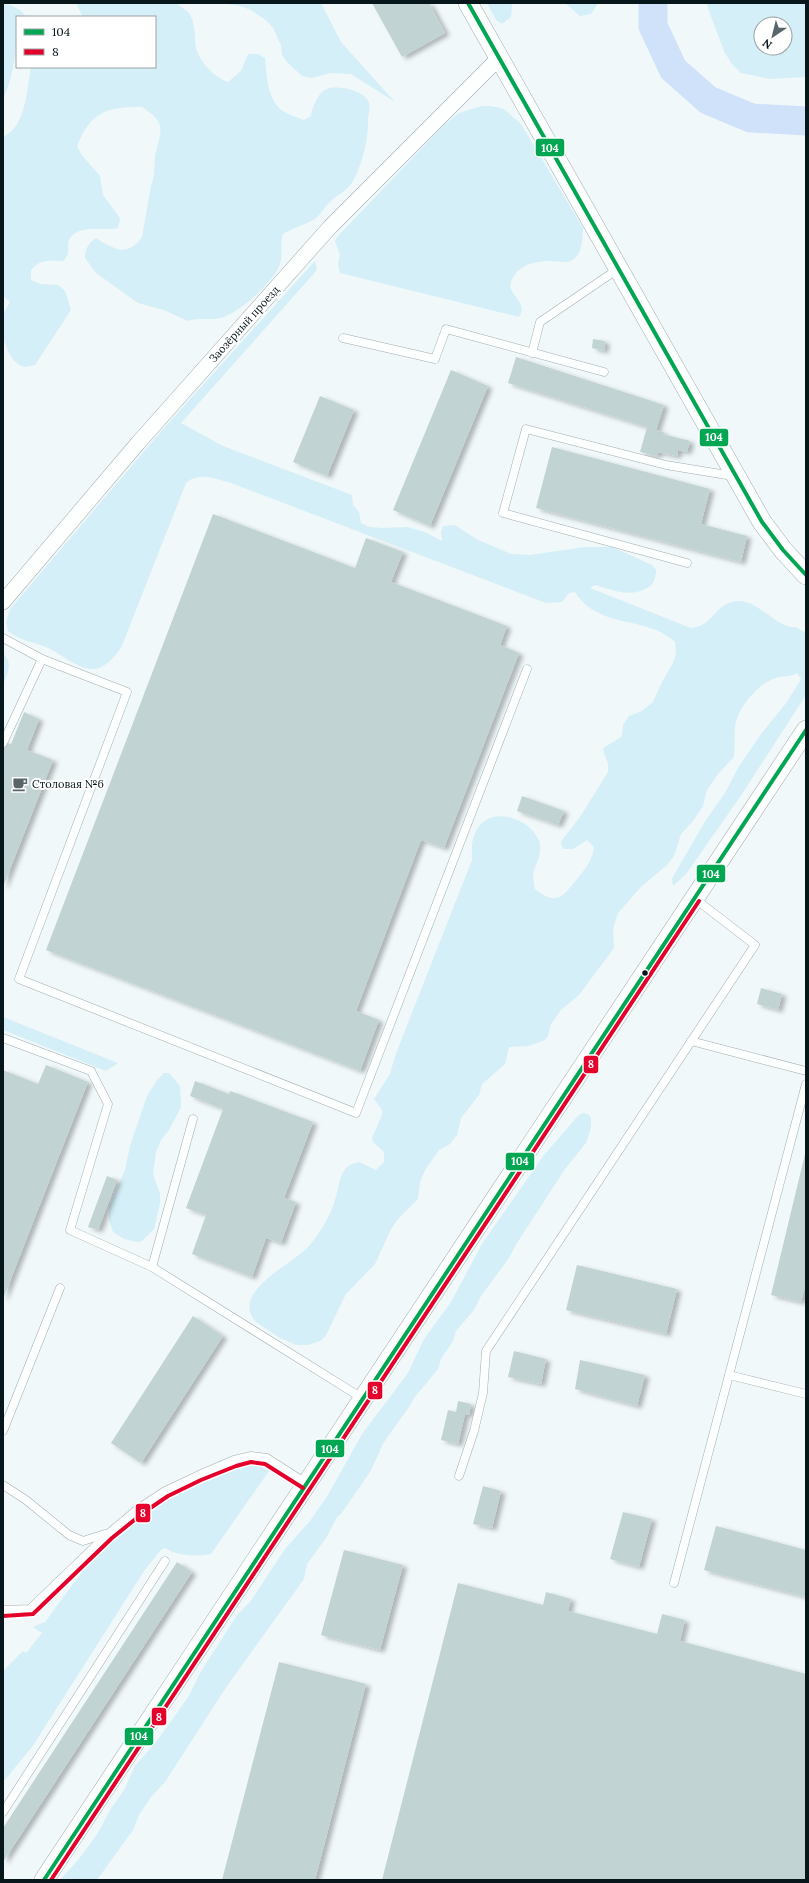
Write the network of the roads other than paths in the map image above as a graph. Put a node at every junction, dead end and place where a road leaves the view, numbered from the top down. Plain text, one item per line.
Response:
1 (468, 3) edge
2 (499, 58) junction
3 (618, 269) junction
4 (343, 338) dead end
5 (532, 353) junction
6 (604, 372) dead end
7 (736, 476) junction
8 (687, 564) dead end
9 (806, 575) edge
10 (3, 602) edge
11 (3, 638) edge
12 (42, 659) junction
13 (527, 669) dead end
14 (806, 730) edge
15 (3, 743) edge
16 (694, 898) junction
17 (3, 1038) edge
18 (691, 1041) junction
19 (806, 1071) edge
20 (806, 1084) edge
21 (193, 1119) dead end
22 (152, 1267) junction
23 (60, 1288) dead end
24 (729, 1375) junction
25 (806, 1394) edge
26 (362, 1398) junction
27 (3, 1431) edge
28 (459, 1476) dead end
29 (306, 1483) junction
30 (3, 1485) edge
31 (108, 1534) junction
32 (165, 1561) dead end
33 (674, 1583) dead end
34 (3, 1610) edge
35 (3, 1812) edge
36 (44, 1880) edge

1 - 2 street
2 - 3 street
2 - 10 street, Заозёрный проезд
3 - 5 lane
3 - 7 street
4 - 5 lane
5 - 6 lane
7 - 8 lane
7 - 9 street
11 - 12 lane
12 - 13 lane
12 - 15 lane
14 - 16 street
16 - 18 lane
16 - 26 street
17 - 22 lane
18 - 19 lane
18 - 28 lane
20 - 24 lane
21 - 22 lane
22 - 26 lane
23 - 27 lane
24 - 25 lane
24 - 33 lane
26 - 29 street
29 - 31 lane
29 - 36 street
30 - 31 lane
31 - 34 lane
32 - 35 lane

